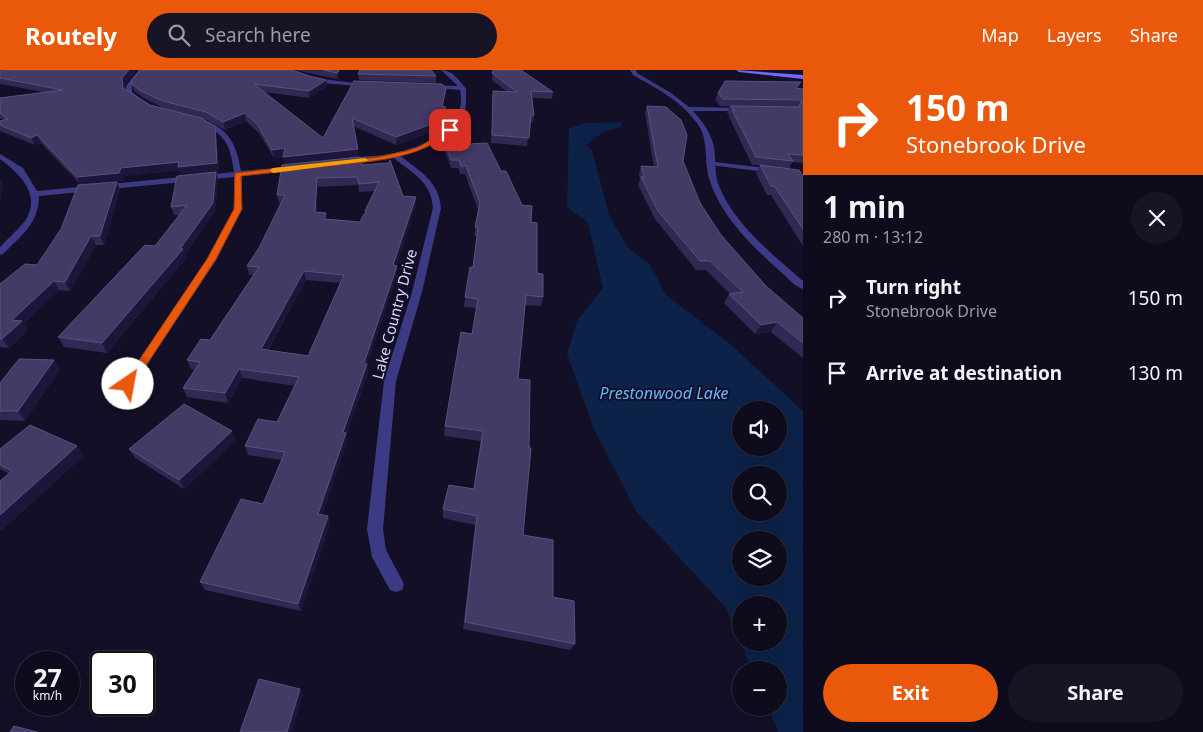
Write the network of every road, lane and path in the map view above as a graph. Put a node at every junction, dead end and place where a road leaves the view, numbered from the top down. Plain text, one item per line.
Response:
1 (142, 70) edge
2 (280, 70) edge
3 (444, 70) edge
4 (633, 70) edge
5 (739, 70) edge
6 (778, 70) edge
7 (803, 74) edge
8 (803, 77) edge
9 (376, 86) edge
10 (424, 87) edge
11 (463, 88) junction
12 (146, 104) edge
13 (688, 109) junction
14 (756, 109) edge
15 (193, 120) edge
16 (395, 155) junction
17 (0, 156) edge
18 (340, 163) edge
19 (710, 163) junction
20 (303, 167) edge
21 (238, 174) junction
22 (803, 177) edge
23 (35, 194) junction
24 (0, 252) edge
25 (803, 286) edge
26 (118, 400) dead end
27 (396, 584) dead end

1 - 12 street
2 - 9 street
3 - 11 street
4 - 13 street
5 - 8 main road
6 - 7 main road
10 - 11 street
11 - 16 street
13 - 14 street
13 - 19 street
15 - 21 street
16 - 18 street
16 - 27 street, Lake Country Drive
17 - 23 street
19 - 22 street
19 - 25 street
20 - 21 street
21 - 23 street
21 - 26 street
23 - 24 street

